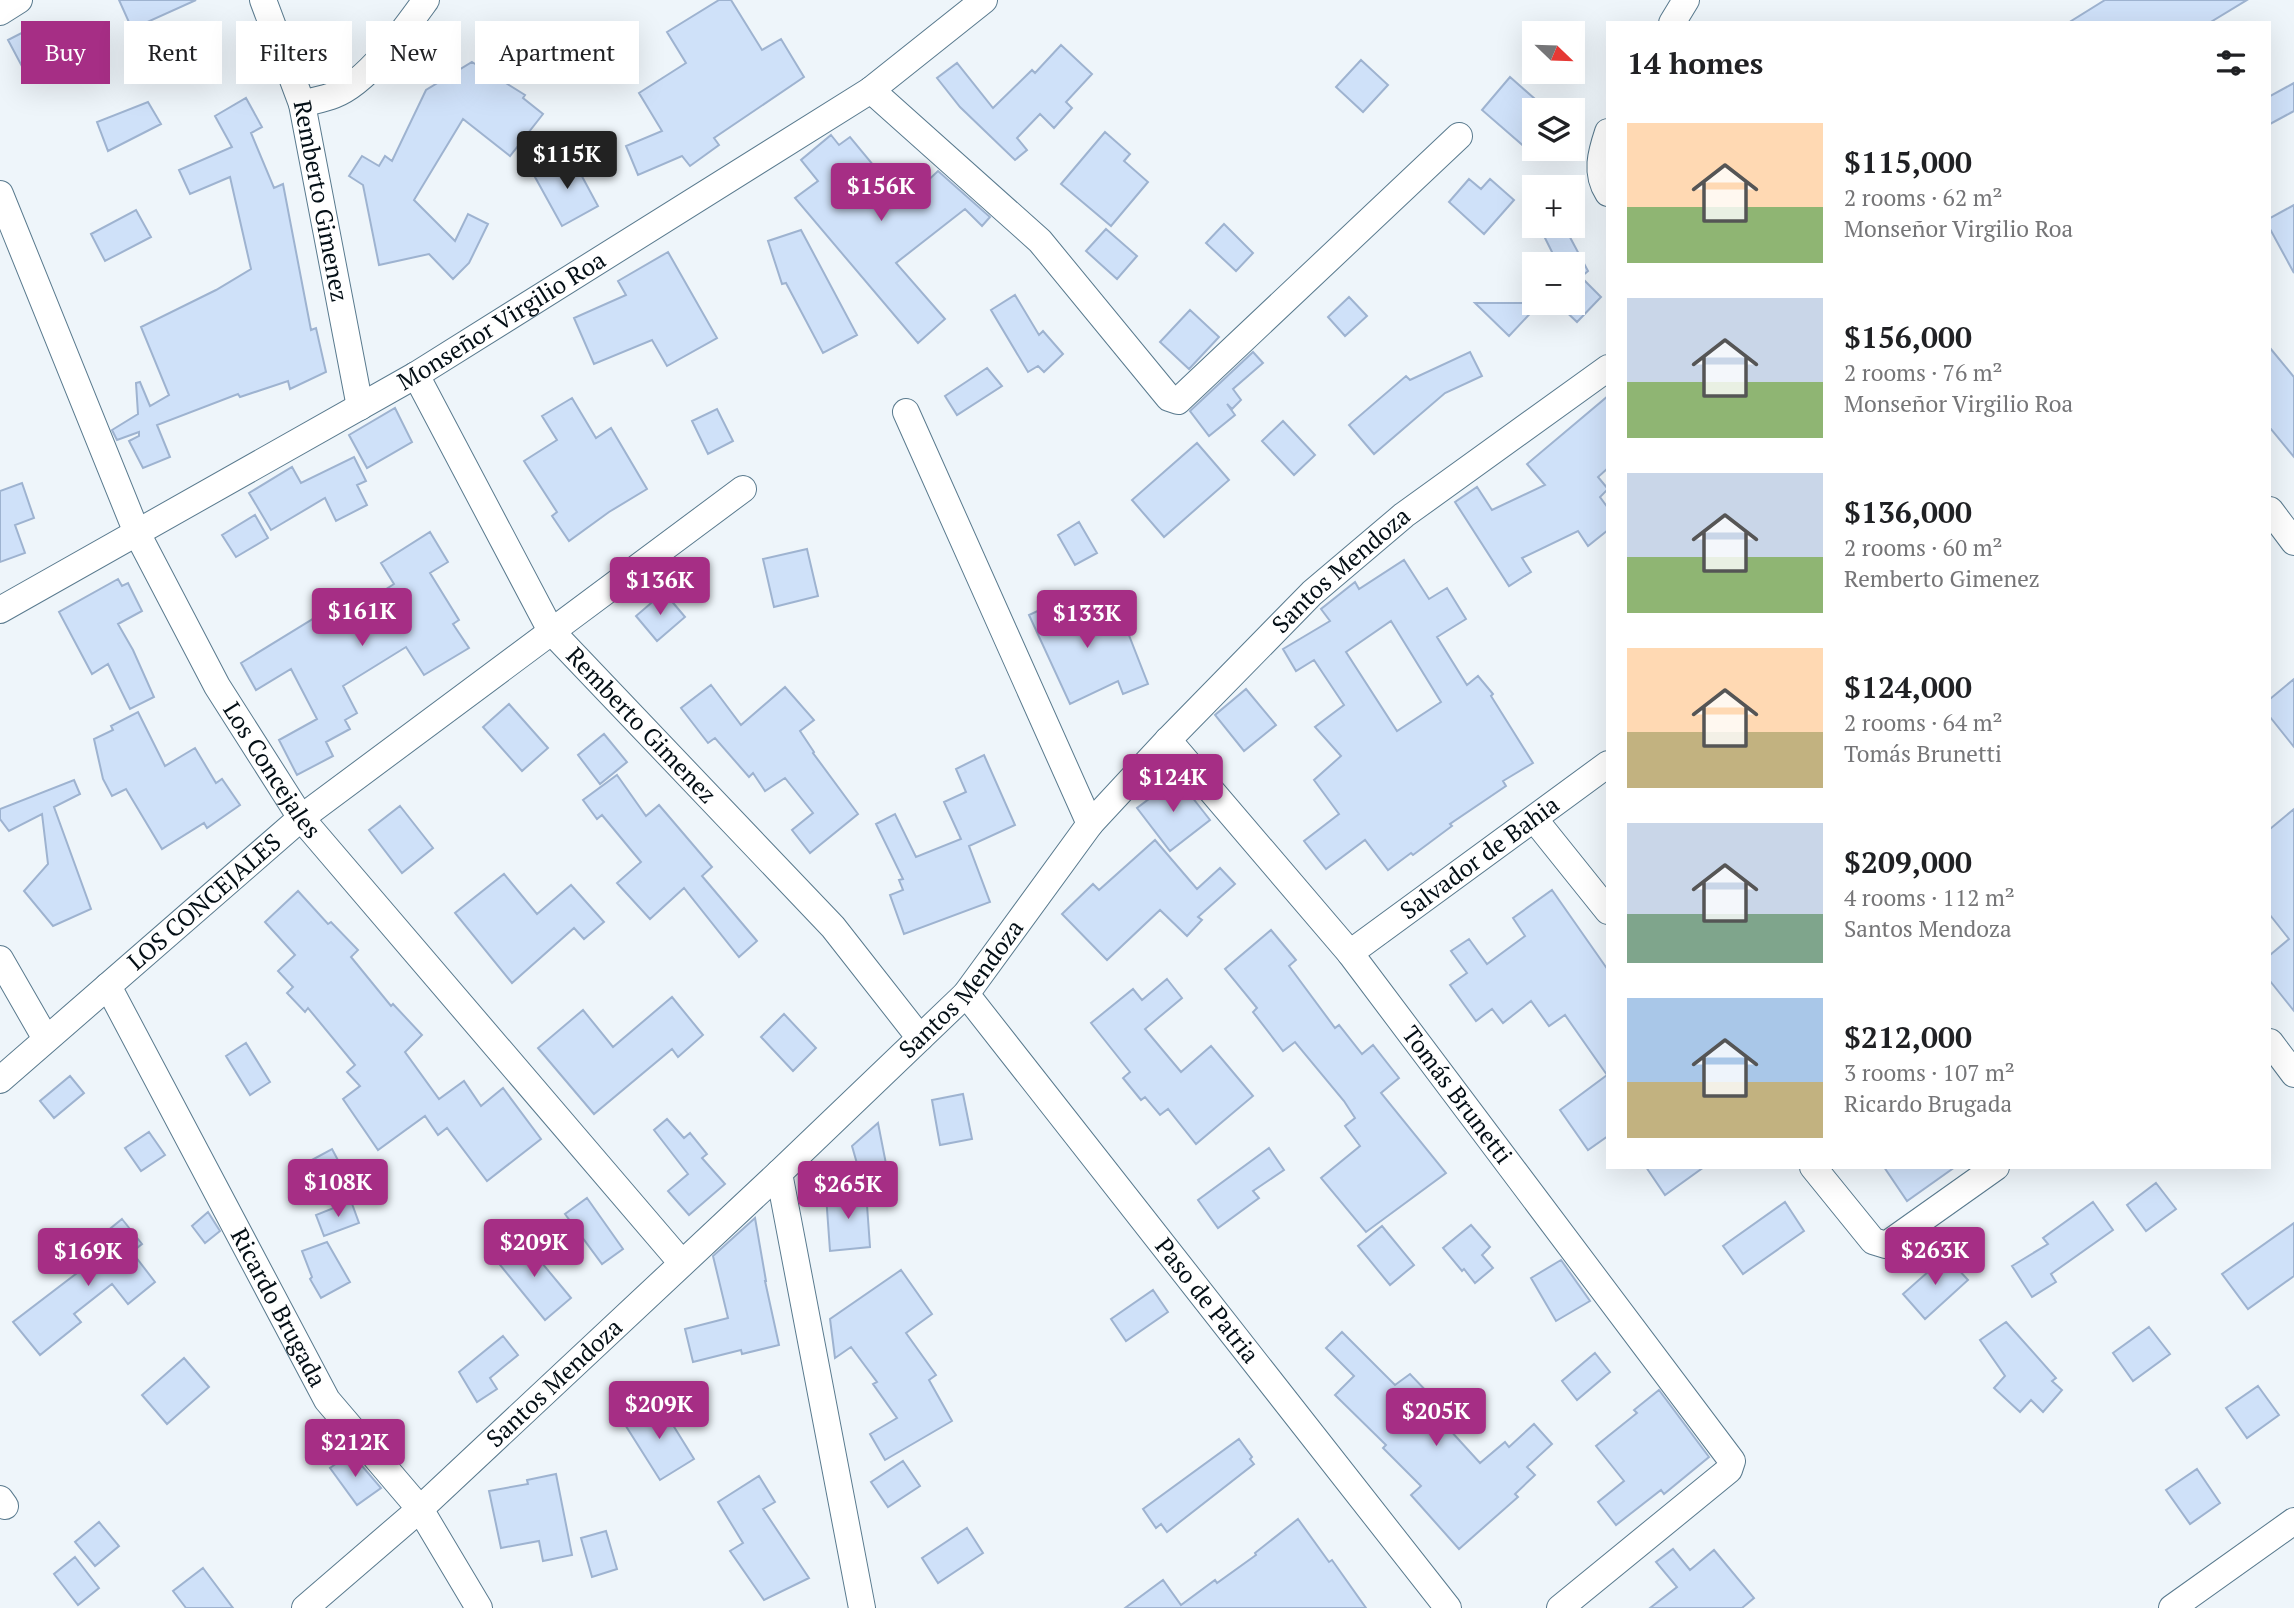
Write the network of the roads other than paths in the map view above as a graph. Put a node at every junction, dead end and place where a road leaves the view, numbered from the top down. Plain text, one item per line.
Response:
1 (19, 0) edge
2 (263, 0) edge
3 (426, 0) edge
4 (984, 0) edge
5 (1686, 0) edge
6 (0, 12) edge
7 (1673, 21) edge
8 (871, 90) junction
9 (302, 104) junction
10 (1459, 136) dead end
11 (1606, 138) edge
12 (1606, 187) edge
13 (0, 194) edge
14 (1606, 369) edge
15 (416, 376) junction
16 (360, 407) junction
17 (906, 412) dead end
18 (743, 489) dead end
19 (2271, 511) edge
20 (137, 533) junction
21 (2294, 542) edge
22 (0, 610) edge
23 (551, 631) junction
24 (1168, 740) junction
25 (1606, 766) edge
26 (301, 818) junction
27 (1535, 820) junction
28 (1090, 824) junction
29 (1606, 909) edge
30 (1350, 953) junction
31 (0, 959) edge
32 (108, 986) junction
33 (966, 994) junction
34 (920, 1038) junction
35 (47, 1039) junction
36 (2271, 1043) edge
37 (2294, 1073) edge
38 (0, 1080) edge
39 (1815, 1169) edge
40 (1993, 1169) edge
41 (779, 1173) junction
42 (681, 1262) junction
43 (420, 1509) junction
44 (2294, 1521) edge
45 (306, 1608) edge
46 (479, 1608) edge
47 (862, 1608) edge
48 (1448, 1608) edge
49 (1560, 1608) edge
50 (2172, 1608) edge

1 - 6 street
2 - 9 street, Remberto Gimenez
3 - 9 street
4 - 8 street, Monseñor Virgilio Roa
5 - 7 street
8 - 10 street
8 - 15 street, Monseñor Virgilio Roa
9 - 16 street, Remberto Gimenez
11 - 12 street
13 - 20 street, Los Concejales
14 - 24 street, Santos Mendoza
15 - 16 street, Monseñor Virgilio Roa
15 - 23 street, Remberto Gimenez
16 - 20 street, Monseñor Virgilio Roa
17 - 28 street
18 - 23 street, LOS CONCEJALES
19 - 21 street
20 - 22 street, Monseñor Virgilio Roa
20 - 26 street, Los Concejales
23 - 26 street, LOS CONCEJALES
23 - 34 street, Remberto Gimenez
24 - 28 street, Santos Mendoza
24 - 30 street, Tomás Brunetti
25 - 27 street, Salvador de Bahia
26 - 32 street, LOS CONCEJALES
26 - 42 street, Los Concejales
27 - 29 street
27 - 30 street, Salvador de Bahia
28 - 33 street, Santos Mendoza
30 - 49 street, Tomás Brunetti
31 - 35 street
32 - 35 street, LOS CONCEJALES
32 - 43 street, Ricardo Brugada
33 - 34 street, Santos Mendoza
33 - 48 street, Paso de Patria
34 - 41 street, Santos Mendoza
35 - 38 street, LOS CONCEJALES
36 - 37 street
39 - 40 street
41 - 42 street, Santos Mendoza
41 - 47 street
42 - 43 street, Santos Mendoza
43 - 45 street, Santos Mendoza
43 - 46 street, Ricardo Brugada
44 - 50 street

